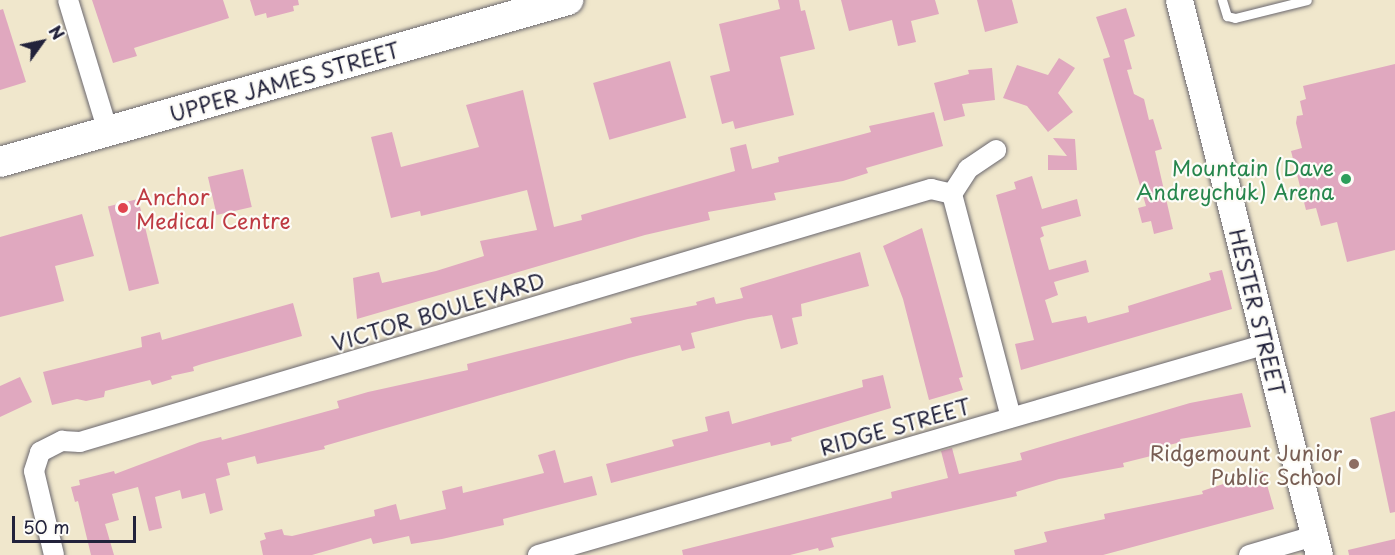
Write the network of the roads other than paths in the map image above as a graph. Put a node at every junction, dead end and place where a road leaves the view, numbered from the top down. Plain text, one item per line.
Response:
1 (68, 0) edge
2 (568, 0) edge
3 (1179, 0) edge
4 (1222, 0) edge
5 (1307, 0) edge
6 (512, 8) edge
7 (108, 132) junction
8 (996, 150) dead end
9 (0, 162) edge
10 (952, 194) junction
11 (1266, 344) junction
12 (1011, 417) junction
13 (1317, 546) edge
14 (54, 555) edge
15 (538, 555) edge
16 (1249, 555) edge

1 - 7 street
2 - 6 main road, UPPER JAMES STREET
3 - 11 street, HESTER STREET
4 - 5 lane
6 - 7 main road, UPPER JAMES STREET
7 - 9 main road, UPPER JAMES STREET
8 - 10 street
10 - 12 street
10 - 14 street, VICTOR BOULEVARD
11 - 12 street, RIDGE STREET
11 - 13 street, HESTER STREET
12 - 15 street, RIDGE STREET
13 - 16 street

